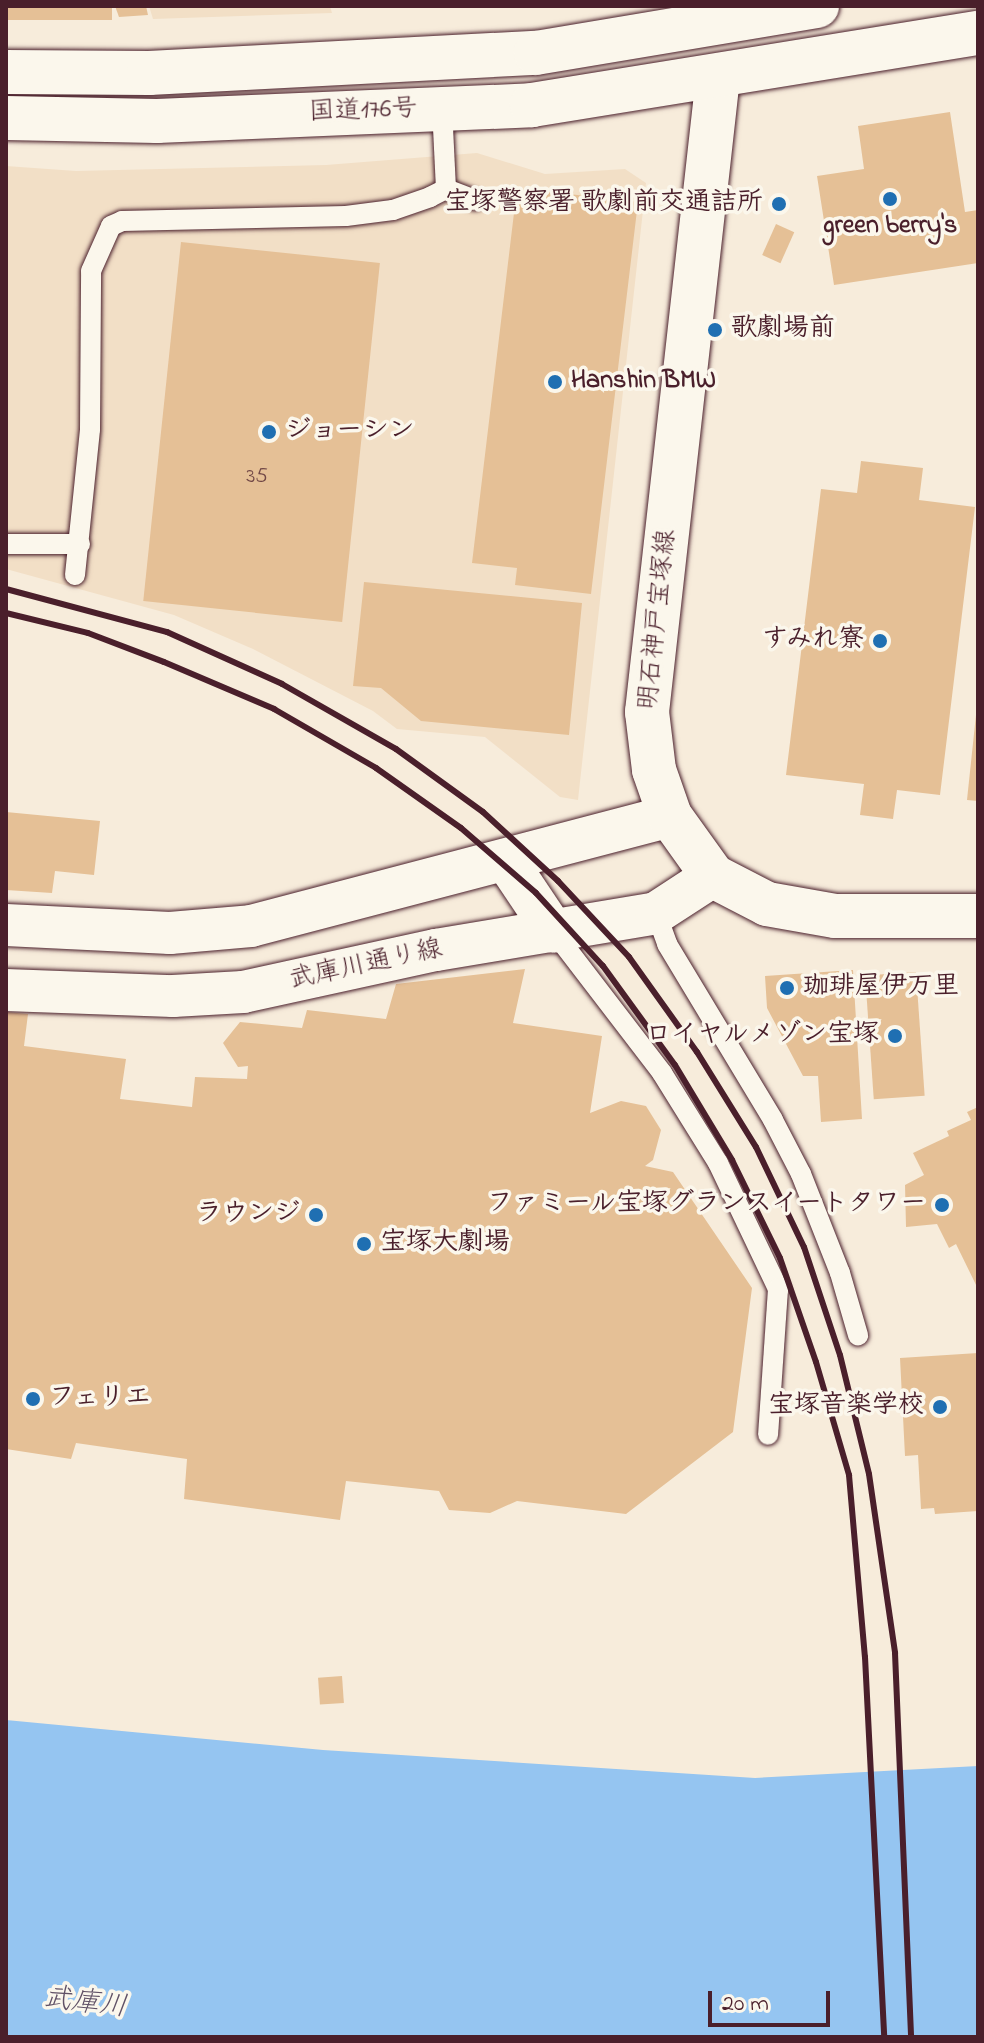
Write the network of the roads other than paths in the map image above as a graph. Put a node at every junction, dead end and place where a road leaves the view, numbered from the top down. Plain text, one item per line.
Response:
1 (817, 6) edge
2 (710, 15) edge
3 (978, 33) edge
4 (6, 72) edge
5 (718, 77) junction
6 (442, 108) junction
7 (6, 118) edge
8 (446, 189) junction
9 (475, 200) dead end
10 (6, 544) edge
11 (80, 544) junction
12 (75, 575) dead end
13 (670, 816) junction
14 (507, 862) junction
15 (713, 876) junction
16 (656, 913) junction
17 (978, 916) edge
18 (6, 925) edge
19 (554, 932) junction
20 (6, 990) edge
21 (858, 1335) dead end
22 (768, 1435) dead end

1 - 2 main road, 国道176号
2 - 4 main road, 国道176号
2 - 5 main road
3 - 5 main road, 国道176号
5 - 6 main road, 国道176号
5 - 13 main road, 明石神戸宝塚線
6 - 7 main road, 国道176号
6 - 8 lane
8 - 9 lane
8 - 11 lane
10 - 11 lane
11 - 12 lane
13 - 14 street
13 - 15 main road, 明石神戸宝塚線
14 - 18 street
14 - 19 street
15 - 16 street, 武庫川通り線
15 - 17 main road, 明石神戸宝塚線
16 - 19 street, 武庫川通り線
16 - 21 lane
19 - 20 street, 武庫川通り線
19 - 22 lane

